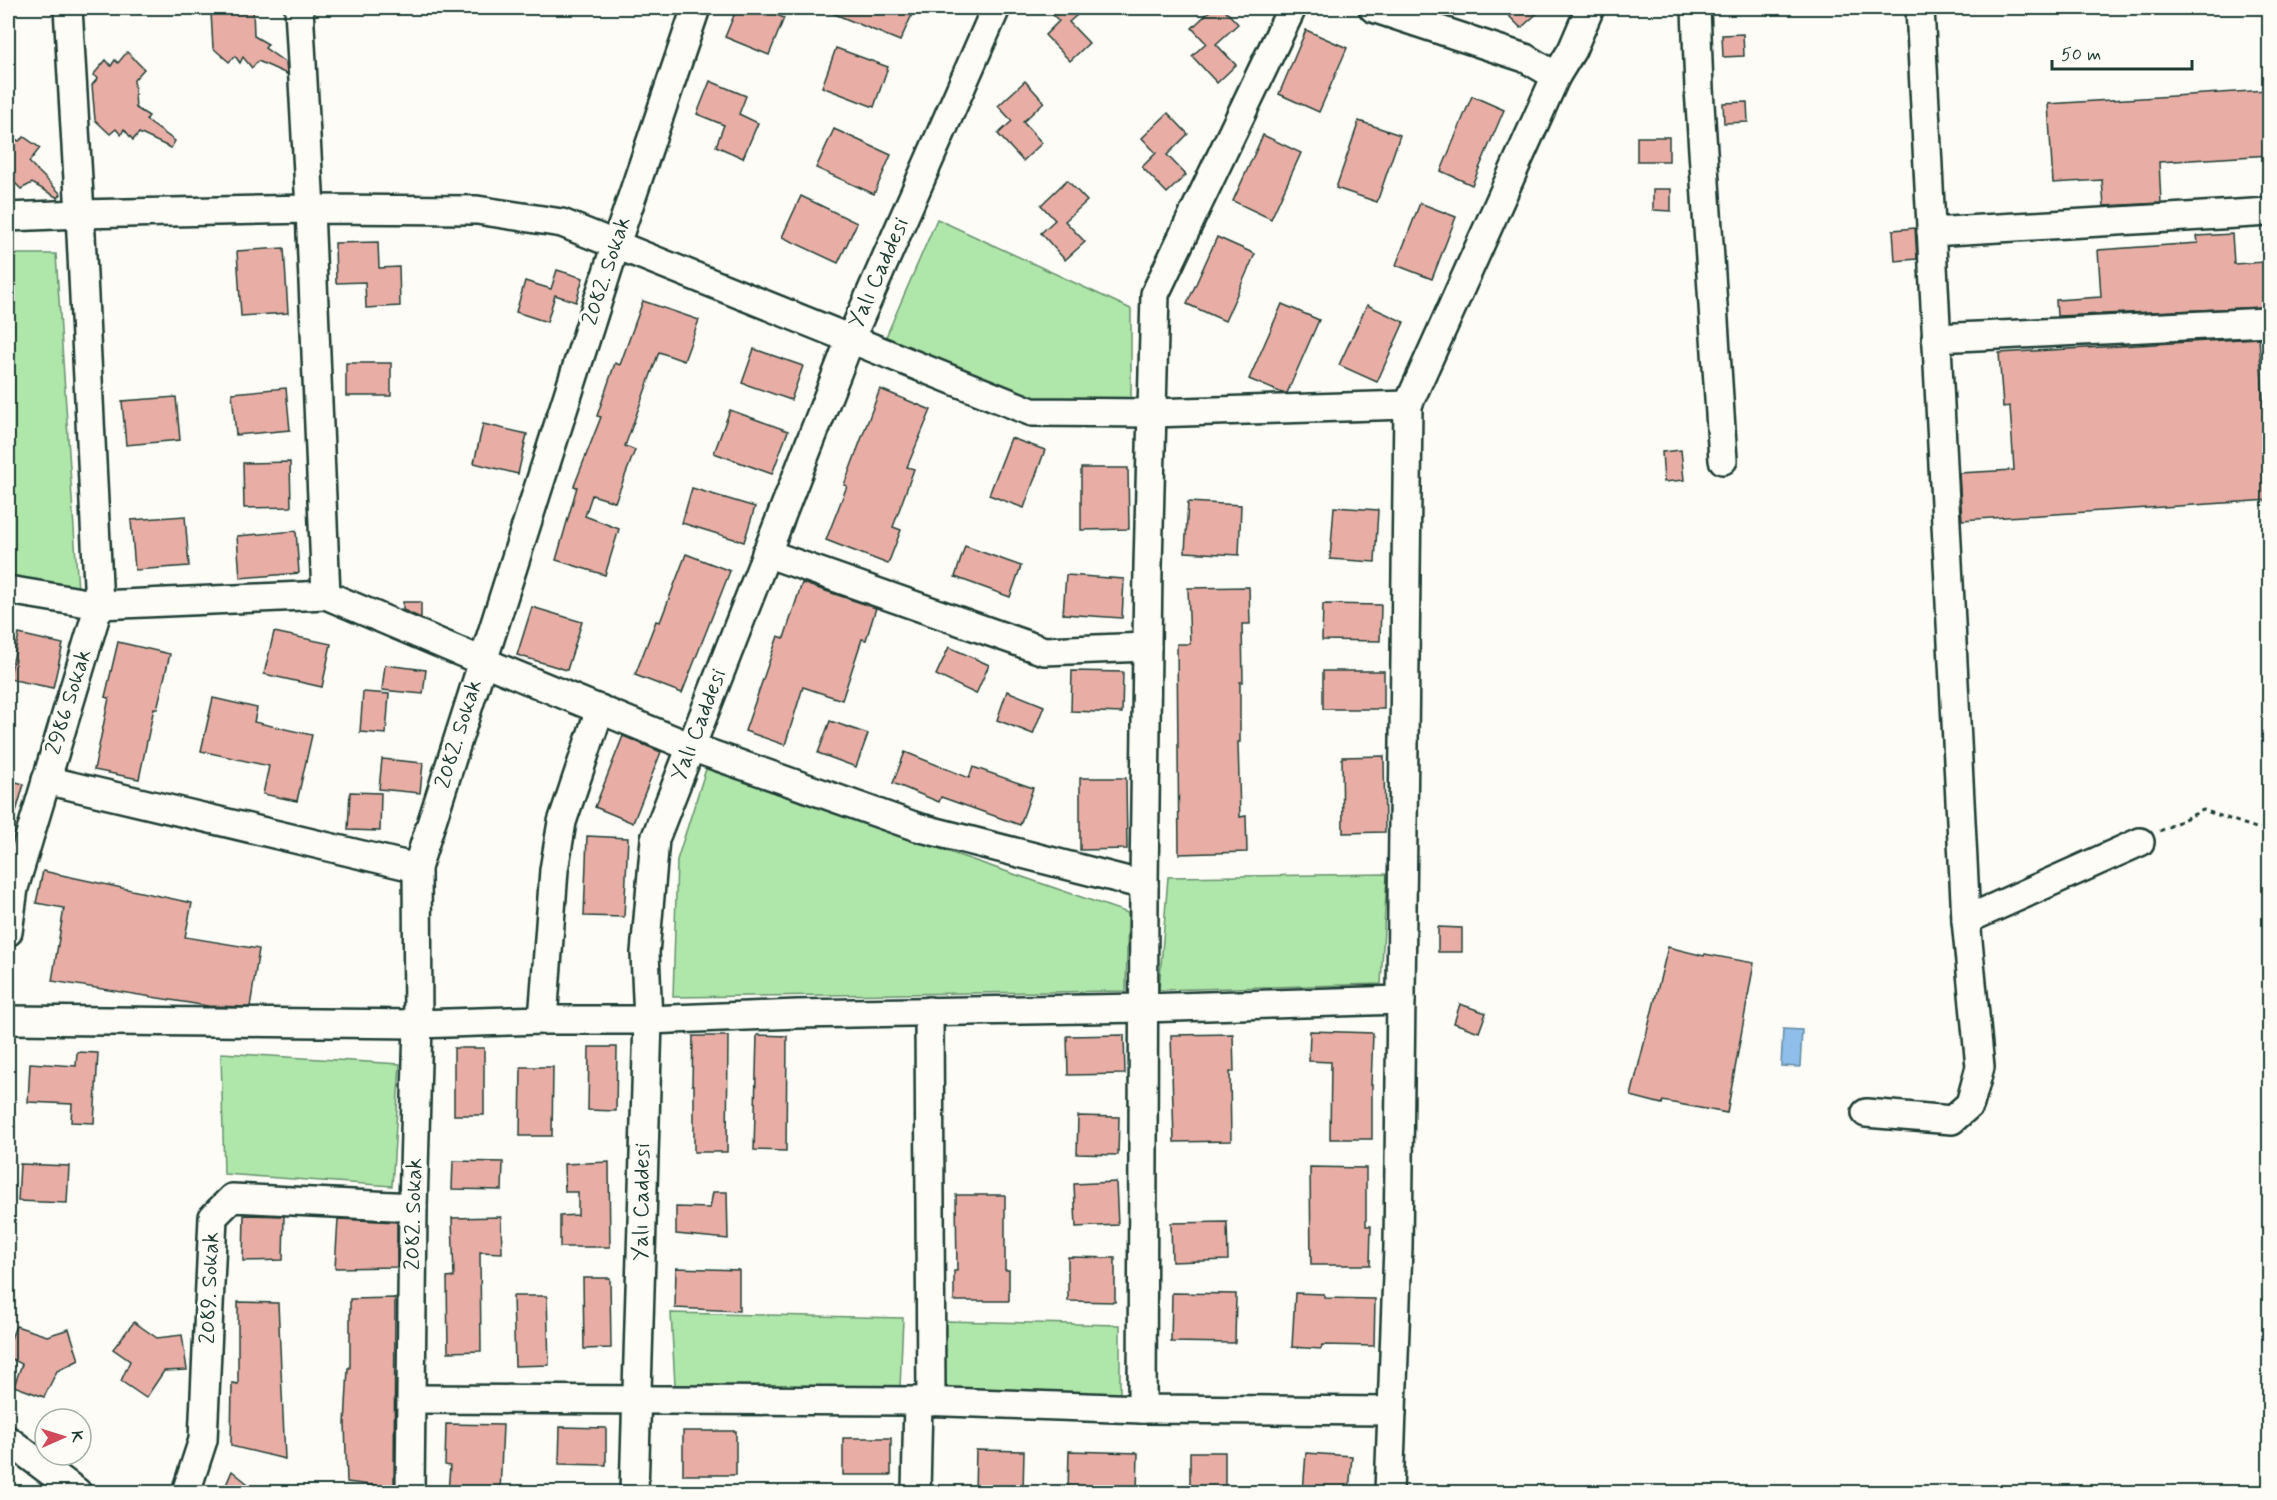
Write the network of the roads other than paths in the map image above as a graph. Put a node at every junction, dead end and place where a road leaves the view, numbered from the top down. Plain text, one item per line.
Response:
1 (68, 8) edge
2 (299, 8) edge
3 (696, 8) edge
4 (996, 8) edge
5 (1293, 8) edge
6 (1373, 8) edge
7 (1590, 8) edge
8 (1696, 8) edge
9 (1920, 8) edge
10 (1556, 76) junction
11 (310, 209) junction
12 (2270, 212) edge
13 (80, 213) junction
14 (8, 217) edge
15 (1931, 232) junction
16 (616, 244) junction
17 (2268, 322) dead end
18 (1936, 338) junction
19 (850, 340) junction
20 (1408, 405) junction
21 (1152, 413) junction
22 (1723, 460) dead end
23 (766, 553) junction
24 (8, 590) edge
25 (326, 595) junction
26 (99, 605) junction
27 (1147, 646) junction
28 (482, 661) junction
29 (600, 709) junction
30 (691, 747) junction
31 (46, 780) junction
32 (2140, 842) road end
33 (417, 868) junction
34 (1144, 885) junction
35 (11, 888) edge
36 (1966, 920) junction
37 (8, 932) edge
38 (1401, 1000) junction
39 (1144, 1008) junction
40 (929, 1011) junction
41 (8, 1020) edge
42 (543, 1020) junction
43 (648, 1020) junction
44 (418, 1024) junction
45 (1866, 1113) dead end
46 (413, 1208) junction
47 (412, 1399) junction
48 (637, 1400) junction
49 (924, 1402) junction
50 (1142, 1409) junction
51 (1392, 1411) junction
52 (8, 1440) edge
53 (77, 1492) edge
54 (186, 1492) edge
55 (410, 1492) edge
56 (634, 1492) edge
57 (915, 1492) edge
58 (1389, 1492) edge

1 - 13 street, 2986 Sokak
2 - 11 street
3 - 16 street, 2082. Sokak
4 - 19 street, Yalı Caddesi
5 - 21 street
6 - 10 street
7 - 10 street
8 - 22 street
9 - 15 street
10 - 20 street
11 - 13 street
11 - 16 street
11 - 25 street
12 - 15 street
13 - 14 street
13 - 26 street, 2986 Sokak
15 - 18 street
16 - 19 street
16 - 28 street, 2082. Sokak
17 - 18 street
18 - 36 street
19 - 21 street
19 - 23 street, Yalı Caddesi
20 - 21 street
20 - 38 street
21 - 27 street
23 - 27 street
23 - 30 street, Yalı Caddesi
24 - 26 street
25 - 26 street
25 - 28 street
26 - 31 street, 2986 Sokak
27 - 34 street
28 - 29 street
28 - 33 street, 2082. Sokak
29 - 30 street
29 - 42 street
30 - 34 street
30 - 43 street, Yalı Caddesi
31 - 33 street
31 - 35 street, 2986 Sokak
32 - 36 street
33 - 44 street, 2082. Sokak
34 - 39 street
35 - 37 street, 2986 Sokak
36 - 45 street
38 - 39 street
38 - 51 street
39 - 40 street
39 - 50 street
40 - 43 street
40 - 49 street
41 - 44 street
42 - 43 street
42 - 44 street
43 - 48 street, Yalı Caddesi
44 - 46 street, 2082. Sokak
46 - 47 street, 2082. Sokak
46 - 54 street, 2089. Sokak
47 - 48 street
47 - 55 street, 2082. Sokak
48 - 49 street
48 - 56 street, Yalı Caddesi
49 - 50 street
49 - 57 street
50 - 51 street
51 - 58 street
52 - 53 street

